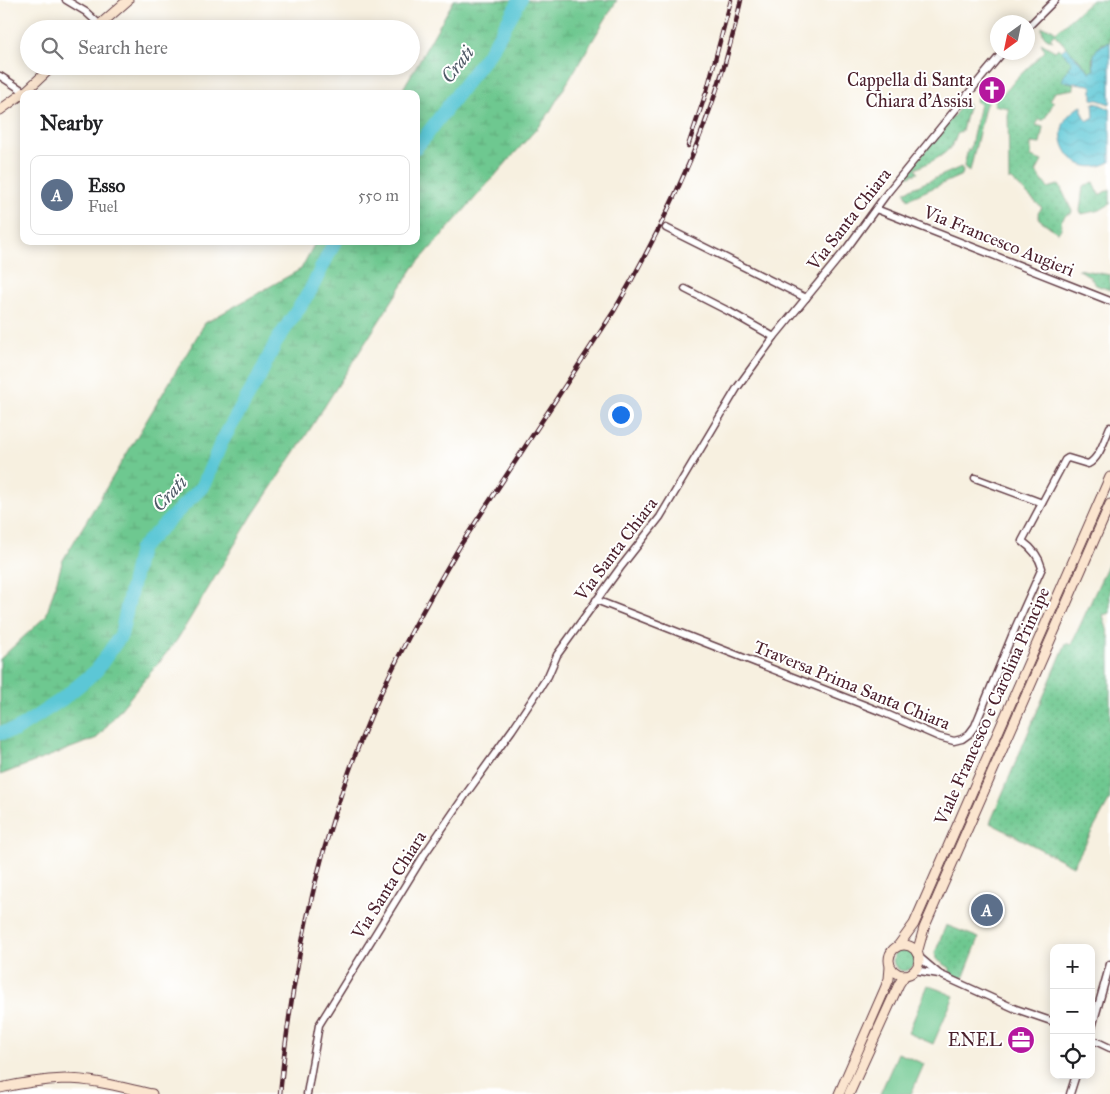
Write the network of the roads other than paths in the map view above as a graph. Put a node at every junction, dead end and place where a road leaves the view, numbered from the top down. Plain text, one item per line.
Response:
1 (66, 0) edge
2 (128, 0) edge
3 (1055, 0) edge
4 (92, 20) edge
5 (105, 20) edge
6 (1035, 20) edge
7 (996, 60) edge
8 (43, 75) edge
9 (0, 76) edge
10 (22, 90) edge
11 (27, 90) edge
12 (20, 96) edge
13 (0, 110) edge
14 (876, 208) junction
15 (666, 228) dead end
16 (686, 289) dead end
17 (806, 298) junction
18 (1110, 301) edge
19 (774, 337) junction
20 (1110, 426) edge
21 (1110, 477) edge
22 (975, 478) dead end
23 (1042, 504) junction
24 (1110, 504) edge
25 (596, 600) junction
26 (898, 946) junction
27 (918, 954) junction
28 (1110, 964) edge
29 (890, 967) junction
30 (914, 970) junction
31 (939, 974) junction
32 (905, 975) junction
33 (1095, 1017) edge
34 (1050, 1021) edge
35 (1095, 1041) edge
36 (1110, 1048) edge
37 (1075, 1079) edge
38 (0, 1088) edge
39 (152, 1094) edge
40 (307, 1094) edge
41 (839, 1094) edge
42 (849, 1094) edge
43 (1070, 1094) edge

1 - 4 street
2 - 5 street
3 - 6 street
7 - 14 street, Via Santa Chiara
8 - 11 street
9 - 10 street
12 - 13 street
14 - 17 street, Via Santa Chiara
14 - 18 street, Via Francesco Augieri
15 - 17 street
16 - 19 street
17 - 19 street, Via Santa Chiara
19 - 25 street, Via Santa Chiara
20 - 23 street, Traversa Prima Santa Chiara
21 - 26 street, Viale Francesco e Carolina Principe
22 - 23 street
23 - 25 street, Traversa Prima Santa Chiara
24 - 27 street, Viale Francesco e Carolina Principe
25 - 40 street, Via Santa Chiara
26 - 27 street
26 - 29 street, Viale Francesco e Carolina Principe
27 - 30 street, Viale Francesco e Carolina Principe
27 - 31 street
28 - 33 street
29 - 32 street
29 - 41 street, Viale Francesco e Carolina Principe
30 - 31 street
30 - 32 street
31 - 34 street
32 - 42 street
35 - 36 street
37 - 43 street
38 - 39 street

